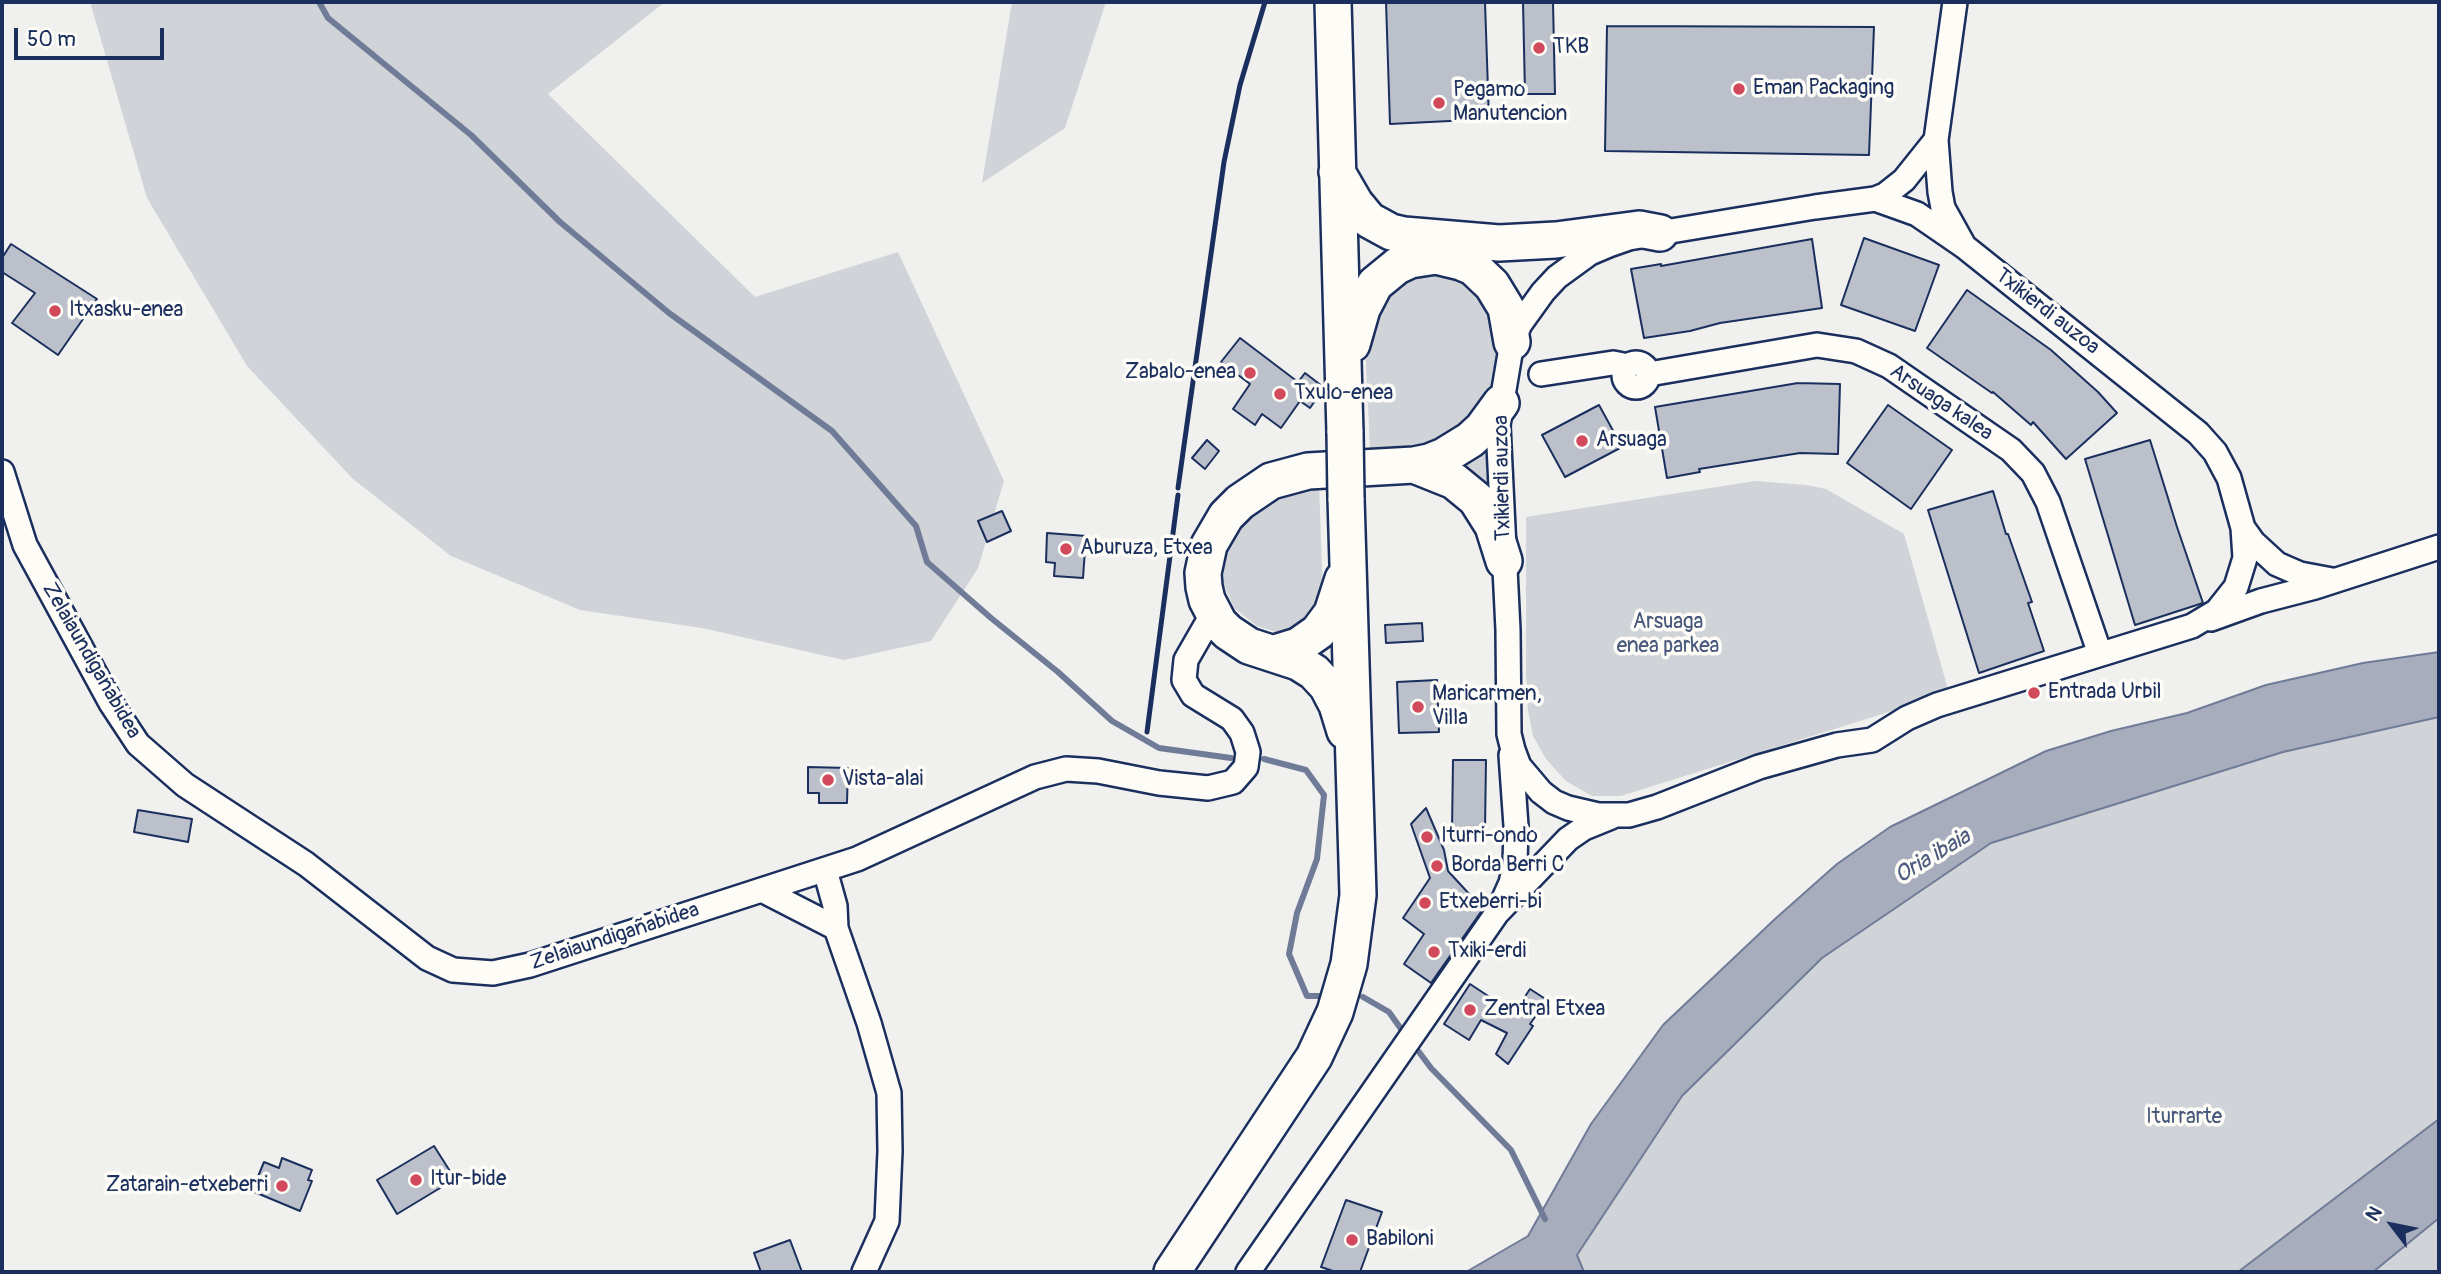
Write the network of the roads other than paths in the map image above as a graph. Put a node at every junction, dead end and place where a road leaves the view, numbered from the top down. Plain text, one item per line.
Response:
1 (1333, 2) edge
2 (1952, 5) edge
3 (1936, 140) junction
4 (1337, 173) junction
5 (1875, 199) junction
6 (1660, 233) junction
7 (1965, 247) junction
8 (1512, 342) junction
9 (1343, 374) junction
10 (1541, 374) dead end
11 (1501, 403) junction
12 (1414, 465) junction
13 (2, 472) edge
14 (2243, 528) junction
15 (2439, 547) edge
16 (1348, 560) junction
17 (1504, 561) junction
18 (2338, 579) junction
19 (1213, 613) junction
20 (2192, 626) junction
21 (1275, 653) junction
22 (2101, 654) junction
23 (1509, 734) junction
24 (1354, 750) junction
25 (1614, 816) junction
26 (825, 870) junction
27 (762, 890) junction
28 (1497, 913) junction
29 (836, 929) junction
30 (864, 1272) edge
31 (1172, 1272) edge
32 (1248, 1272) edge

1 - 4 highway
2 - 3 street
3 - 5 street
3 - 7 street
4 - 6 highway
4 - 9 highway
5 - 6 street, Txikierdi auzoa
5 - 7 street, Txikierdi auzoa
6 - 8 street, Txikierdi auzoa
7 - 14 street, Txikierdi auzoa
8 - 9 highway
8 - 11 street, Txikierdi auzoa
9 - 16 highway, bridge
10 - 22 street, Arsuaga kalea
11 - 12 highway
11 - 17 street, Txikierdi auzoa
12 - 17 highway
12 - 19 highway
13 - 27 street, Zelaiaundigañabidea
14 - 18 street, Txikierdi auzoa
14 - 20 street, Txikierdi auzoa
15 - 18 street
16 - 21 highway
16 - 24 highway
17 - 23 street, Txikierdi auzoa
18 - 20 street, Txikierdi auzoa
19 - 21 highway
19 - 26 street, Zelaiaundigañabidea
20 - 22 street, Txikierdi auzoa
21 - 24 highway
22 - 25 street, Txikierdi auzoa
23 - 25 street, Txikierdi auzoa
23 - 28 street
24 - 31 highway
25 - 28 street
26 - 27 street, Zelaiaundigañabidea
26 - 29 street
27 - 29 street
28 - 32 street
29 - 30 street

